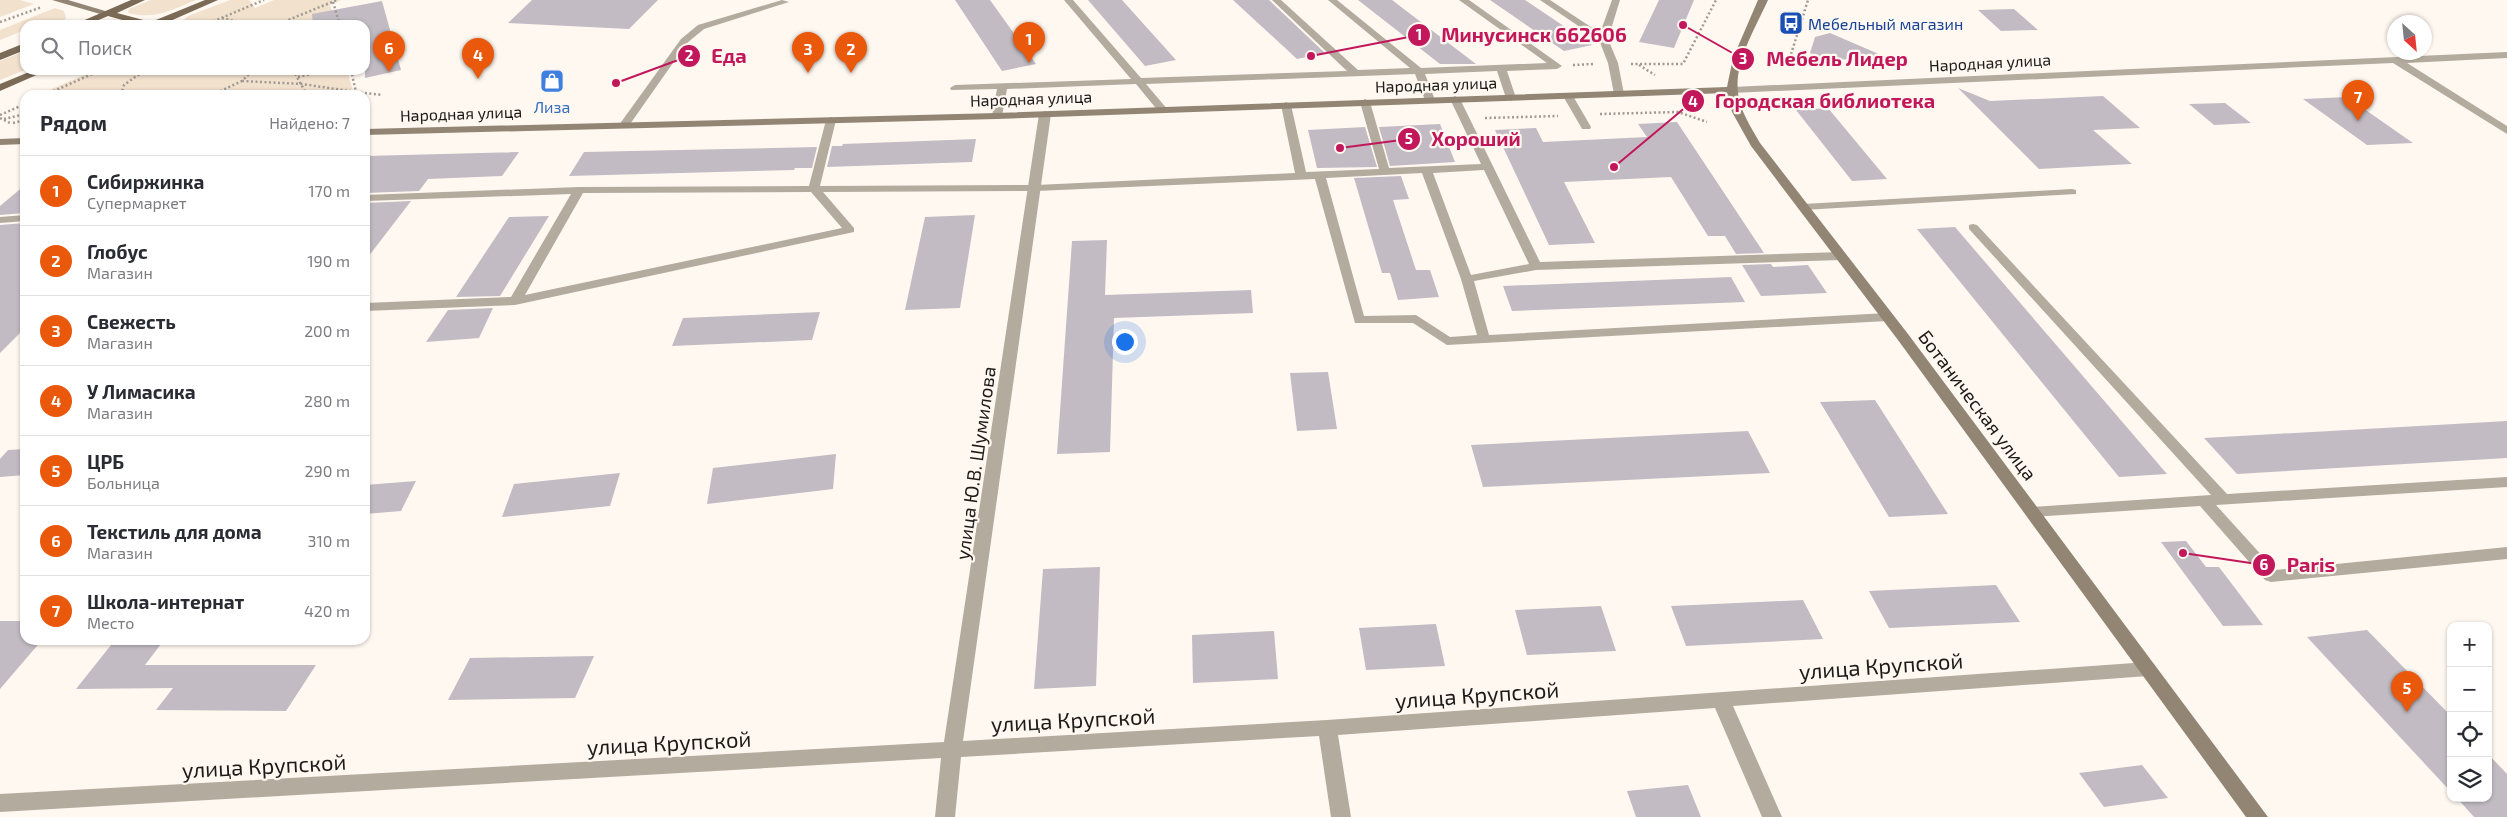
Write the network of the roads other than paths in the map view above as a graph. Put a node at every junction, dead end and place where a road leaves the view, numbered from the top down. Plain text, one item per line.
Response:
1 (58, 0) edge
2 (140, 0) edge
3 (213, 0) edge
4 (1068, 0) edge
5 (1276, 0) edge
6 (1332, 0) edge
7 (1463, 0) edge
8 (1544, 0) edge
9 (1616, 0) edge
10 (1763, 0) edge
11 (785, 2) dead end
12 (107, 13) junction
13 (90, 20) edge
14 (133, 20) edge
15 (164, 20) edge
16 (1602, 39) junction
17 (20, 48) edge
18 (2507, 55) edge
19 (0, 56) edge
20 (2432, 58) edge
21 (2395, 60) joint
22 (1501, 68) junction
23 (1419, 71) junction
24 (1355, 73) junction
25 (31, 75) edge
26 (1138, 81) junction
27 (1002, 87) junction
28 (0, 88) edge
29 (955, 88) dead end
30 (1732, 90) junction
31 (1619, 94) junction
32 (1568, 96) junction
33 (1511, 98) junction
34 (1455, 99) junction
35 (1430, 100) junction
36 (1365, 102) junction
37 (1286, 105) junction
38 (1163, 110) junction
39 (1045, 114) junction
40 (997, 116) junction
41 (831, 120) junction
42 (624, 125) junction
43 (1586, 127) dead end
44 (2507, 131) edge
45 (370, 132) edge
46 (0, 142) edge
47 (20, 142) edge
48 (1488, 167) junction
49 (1426, 170) junction
50 (1385, 172) junction
51 (1320, 175) junction
52 (1301, 176) junction
53 (1036, 188) junction
54 (814, 189) junction
55 (580, 190) junction
56 (2072, 192) dead end
57 (370, 198) edge
58 (1803, 207) junction
59 (20, 218) edge
60 (0, 220) edge
61 (1973, 227) dead end
62 (1841, 256) junction
63 (1536, 266) junction
64 (1467, 280) junction
65 (515, 301) junction
66 (370, 307) edge
67 (1887, 317) junction
68 (1484, 339) junction
69 (2507, 482) edge
70 (2223, 499) junction
71 (2204, 501) junction
72 (2032, 512) junction
73 (2507, 553) edge
74 (2148, 669) junction
75 (1721, 700) junction
76 (1327, 728) junction
77 (952, 750) junction
78 (0, 803) edge
79 (945, 817) edge
80 (1341, 817) edge
81 (1772, 817) edge
82 (2258, 817) edge

1 - 12 street
2 - 12 main road
3 - 15 main road
4 - 26 lane
5 - 24 lane
6 - 23 lane
7 - 22 lane
8 - 16 lane
9 - 16 lane
10 - 30 street, Ботаническая улица
11 - 42 lane
12 - 13 main road
12 - 14 main road
16 - 31 lane
17 - 19 main road
18 - 20 street, Народная улица
21 - 30 street, Народная улица
21 - 44 street
22 - 23 lane
22 - 33 lane
23 - 24 lane
23 - 35 lane
24 - 26 lane
25 - 28 main road
26 - 27 lane
26 - 38 lane
27 - 29 lane
27 - 40 lane
30 - 31 street, Народная улица
30 - 58 street, Ботаническая улица
31 - 32 street, Народная улица
32 - 33 street, Народная улица
32 - 43 lane
33 - 34 street, Народная улица
34 - 35 street, Народная улица
34 - 48 lane
35 - 36 street, Народная улица
36 - 37 street, Народная улица
36 - 50 lane
37 - 38 street, Народная улица
37 - 52 lane
38 - 39 street, Народная улица
39 - 40 street, Народная улица
39 - 53 street, улица Ю.В. Шумилова
40 - 41 street, Народная улица
41 - 42 street, Народная улица
41 - 54 lane
42 - 45 street, Народная улица
46 - 47 street
48 - 49 lane
48 - 63 lane
49 - 50 lane
49 - 64 lane
50 - 51 lane
51 - 52 lane
51 - 68 lane
52 - 53 lane
53 - 54 lane
53 - 77 street, улица Ю.В. Шумилова
54 - 55 lane
54 - 65 lane
55 - 57 lane
55 - 65 lane
56 - 58 lane
58 - 62 street, Ботаническая улица
59 - 60 lane
61 - 70 lane
62 - 63 lane
62 - 67 street, Ботаническая улица
63 - 64 lane
64 - 68 lane
65 - 66 lane
67 - 68 lane
67 - 72 street, Ботаническая улица
69 - 70 lane
70 - 71 lane
71 - 72 lane
71 - 73 lane
72 - 74 street, Ботаническая улица
74 - 75 street, улица Крупской
74 - 82 street, Ботаническая улица
75 - 76 street, улица Крупской
75 - 81 street
76 - 77 street, улица Крупской
76 - 80 street
77 - 78 street, улица Крупской
77 - 79 street, улица Ю.В. Шумилова

